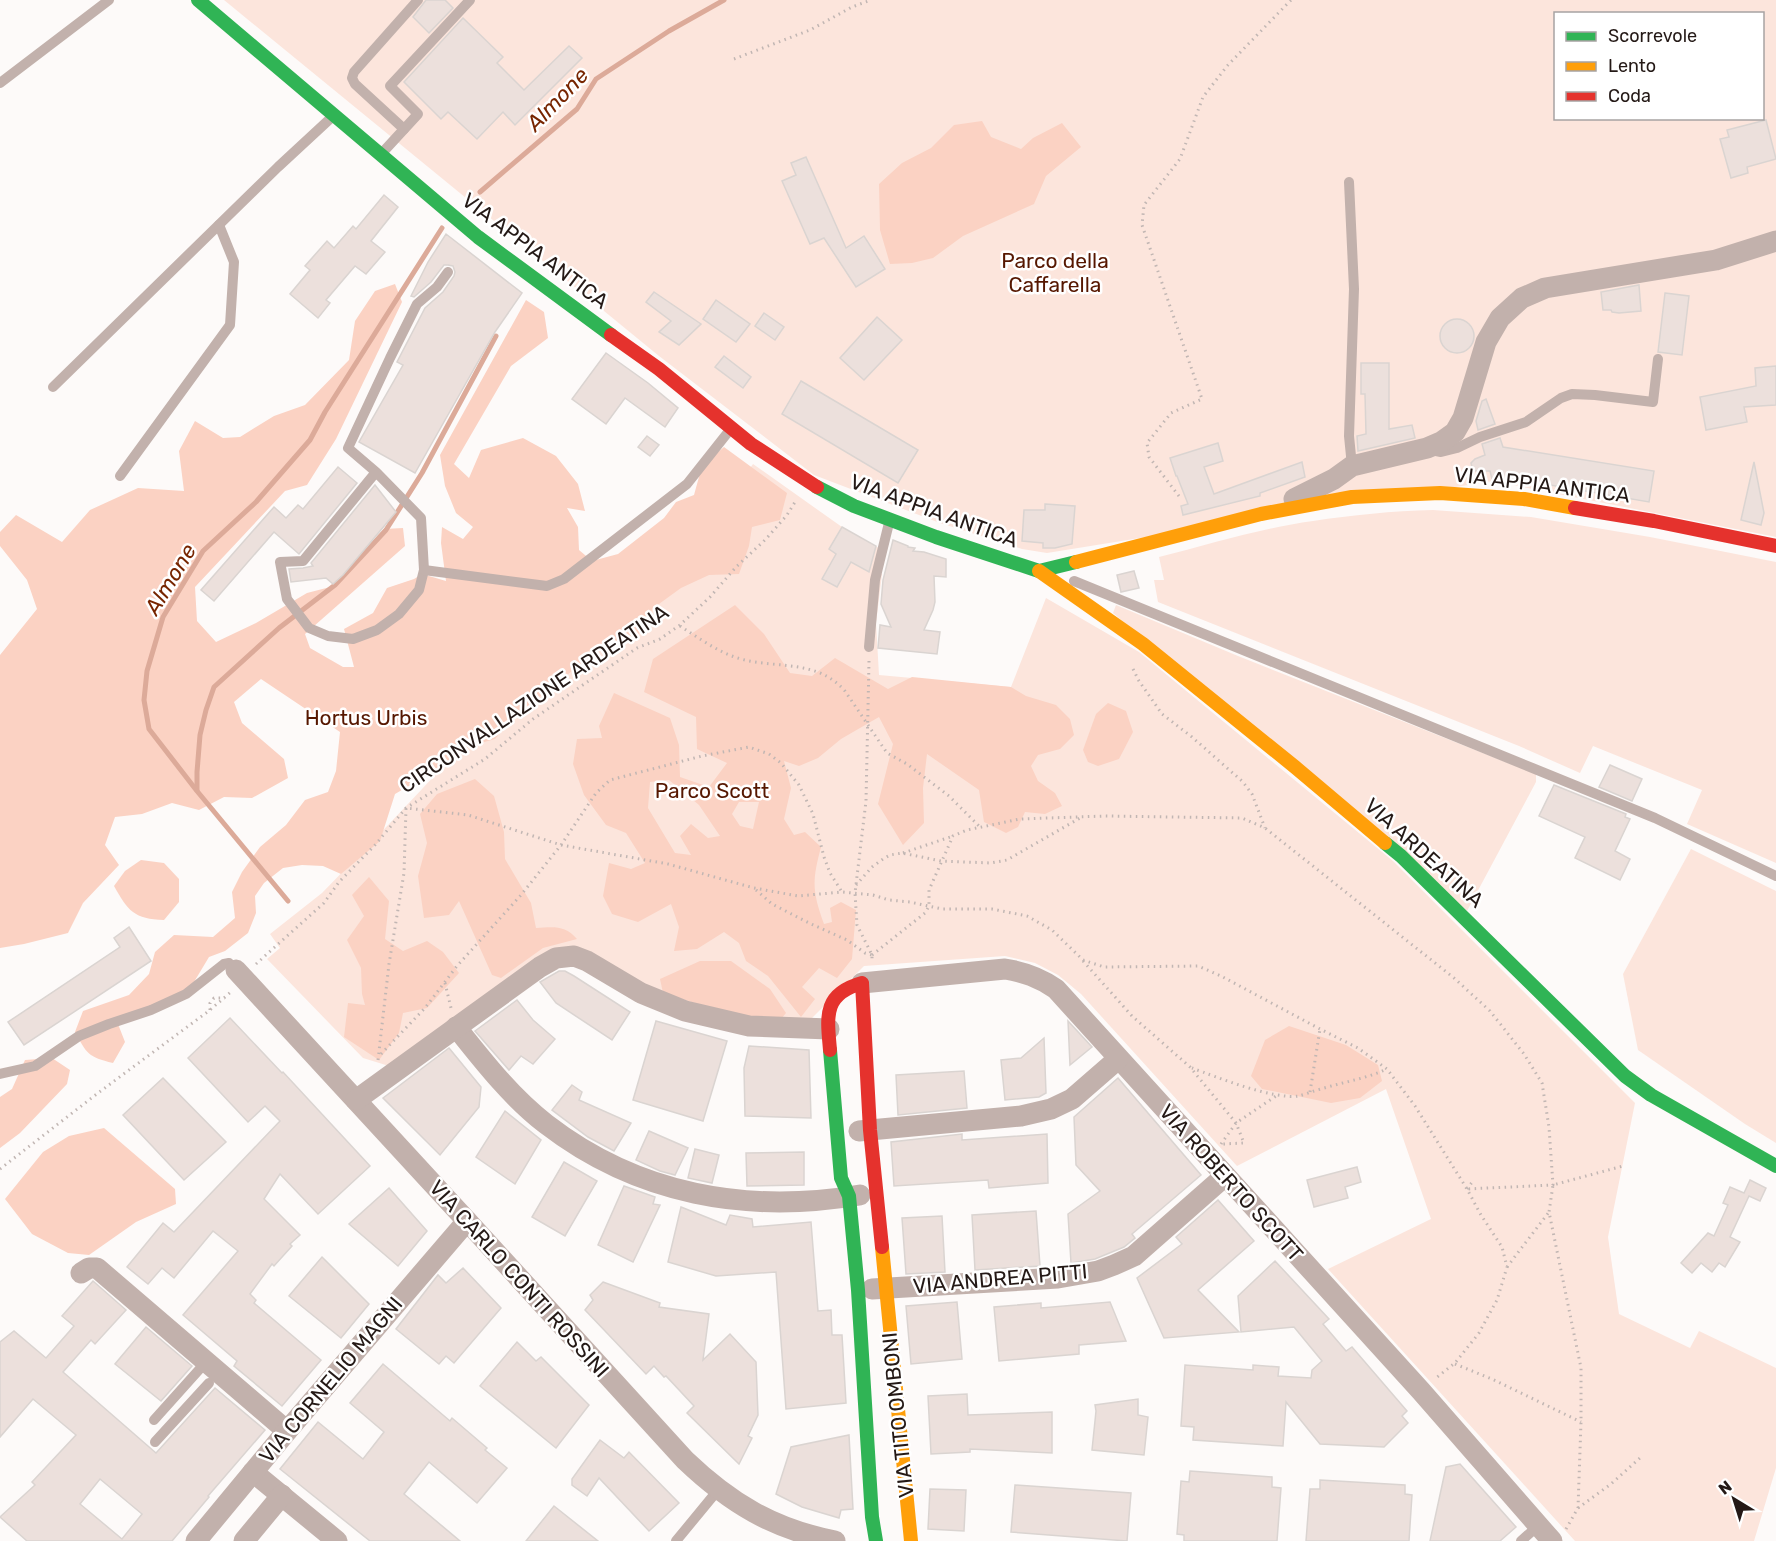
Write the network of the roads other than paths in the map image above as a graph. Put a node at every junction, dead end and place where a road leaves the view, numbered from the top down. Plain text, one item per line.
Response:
1 (109, 0) edge
2 (198, 0) edge
3 (418, 0) edge
4 (470, 0) edge
5 (0, 83) edge
6 (335, 115) junction
7 (404, 129) junction
8 (381, 154) junction
9 (1349, 182) dead end
10 (219, 225) junction
11 (1776, 241) edge
12 (448, 272) dead end
13 (1658, 359) dead end
14 (53, 387) dead end
15 (732, 429) junction
16 (1427, 448) junction
17 (1352, 466) junction
18 (376, 472) junction
19 (120, 476) dead end
20 (1261, 514) junction
21 (890, 519) junction
22 (1776, 546) edge
23 (424, 570) junction
24 (1039, 571) junction
25 (869, 647) road end
26 (1776, 876) edge
27 (236, 970) joint
28 (862, 983) junction
29 (456, 1027) junction
30 (829, 1029) junction
31 (1118, 1059) junction
32 (0, 1074) edge
33 (356, 1100) junction
34 (870, 1130) junction
35 (838, 1133) junction
36 (1776, 1166) edge
37 (1225, 1176) junction
38 (876, 1192) junction
39 (849, 1197) junction
40 (467, 1221) junction
41 (81, 1273) dead end
42 (886, 1288) junction
43 (858, 1290) junction
44 (208, 1372) junction
45 (154, 1420) dead end
46 (287, 1431) junction
47 (155, 1442) dead end
48 (253, 1472) junction
49 (718, 1490) junction
50 (282, 1495) junction
51 (1550, 1533) edge
52 (196, 1541) edge
53 (244, 1541) edge
54 (337, 1541) edge
55 (676, 1541) edge
56 (835, 1541) edge
57 (876, 1541) edge
58 (911, 1541) edge
59 (1521, 1541) edge

1 - 5 lane
2 - 6 street, VIA APPIA ANTICA
3 - 7 lane
4 - 7 lane
6 - 8 street, VIA APPIA ANTICA
6 - 10 lane
7 - 8 lane
8 - 15 street, VIA APPIA ANTICA
9 - 17 lane
10 - 14 lane
10 - 19 lane
11 - 16 street
12 - 18 lane
13 - 16 lane
15 - 21 street, VIA APPIA ANTICA
15 - 23 lane
16 - 17 street
17 - 20 street
18 - 23 lane
18 - 23 lane
20 - 22 street, VIA APPIA ANTICA
20 - 24 street, VIA APPIA ANTICA
21 - 24 street, VIA APPIA ANTICA
21 - 25 lane
24 - 26 lane
24 - 36 street, VIA ARDEATINA
27 - 32 lane
27 - 33 street, VIA CARLO CONTI ROSSINI
28 - 30 street, VIA TITO OMBONI
28 - 31 street, VIA ROBERTO SCOTT
28 - 34 street, VIA TITO OMBONI
29 - 30 street
29 - 33 street
29 - 39 street
30 - 35 street, VIA TITO OMBONI
31 - 34 street
31 - 37 street, VIA ROBERTO SCOTT
33 - 40 street, VIA CARLO CONTI ROSSINI
34 - 35 street
34 - 38 street, VIA TITO OMBONI
35 - 39 street, VIA TITO OMBONI
37 - 42 street, VIA ANDREA PITTI
37 - 51 street, VIA ROBERTO SCOTT
38 - 39 street
38 - 42 street, VIA TITO OMBONI
39 - 43 street, VIA TITO OMBONI
40 - 46 street, VIA CORNELIO MAGNI
40 - 49 street, VIA CARLO CONTI ROSSINI
41 - 44 street
42 - 43 street
42 - 58 street, VIA TITO OMBONI
43 - 57 street, VIA TITO OMBONI
44 - 45 lane
44 - 46 street
44 - 47 lane
46 - 48 street, VIA CORNELIO MAGNI
48 - 50 street
48 - 52 street, VIA CORNELIO MAGNI
49 - 55 lane
49 - 56 street, VIA CARLO CONTI ROSSINI
50 - 53 street, VIA CORNELIO MAGNI
50 - 54 street
51 - 59 lane

